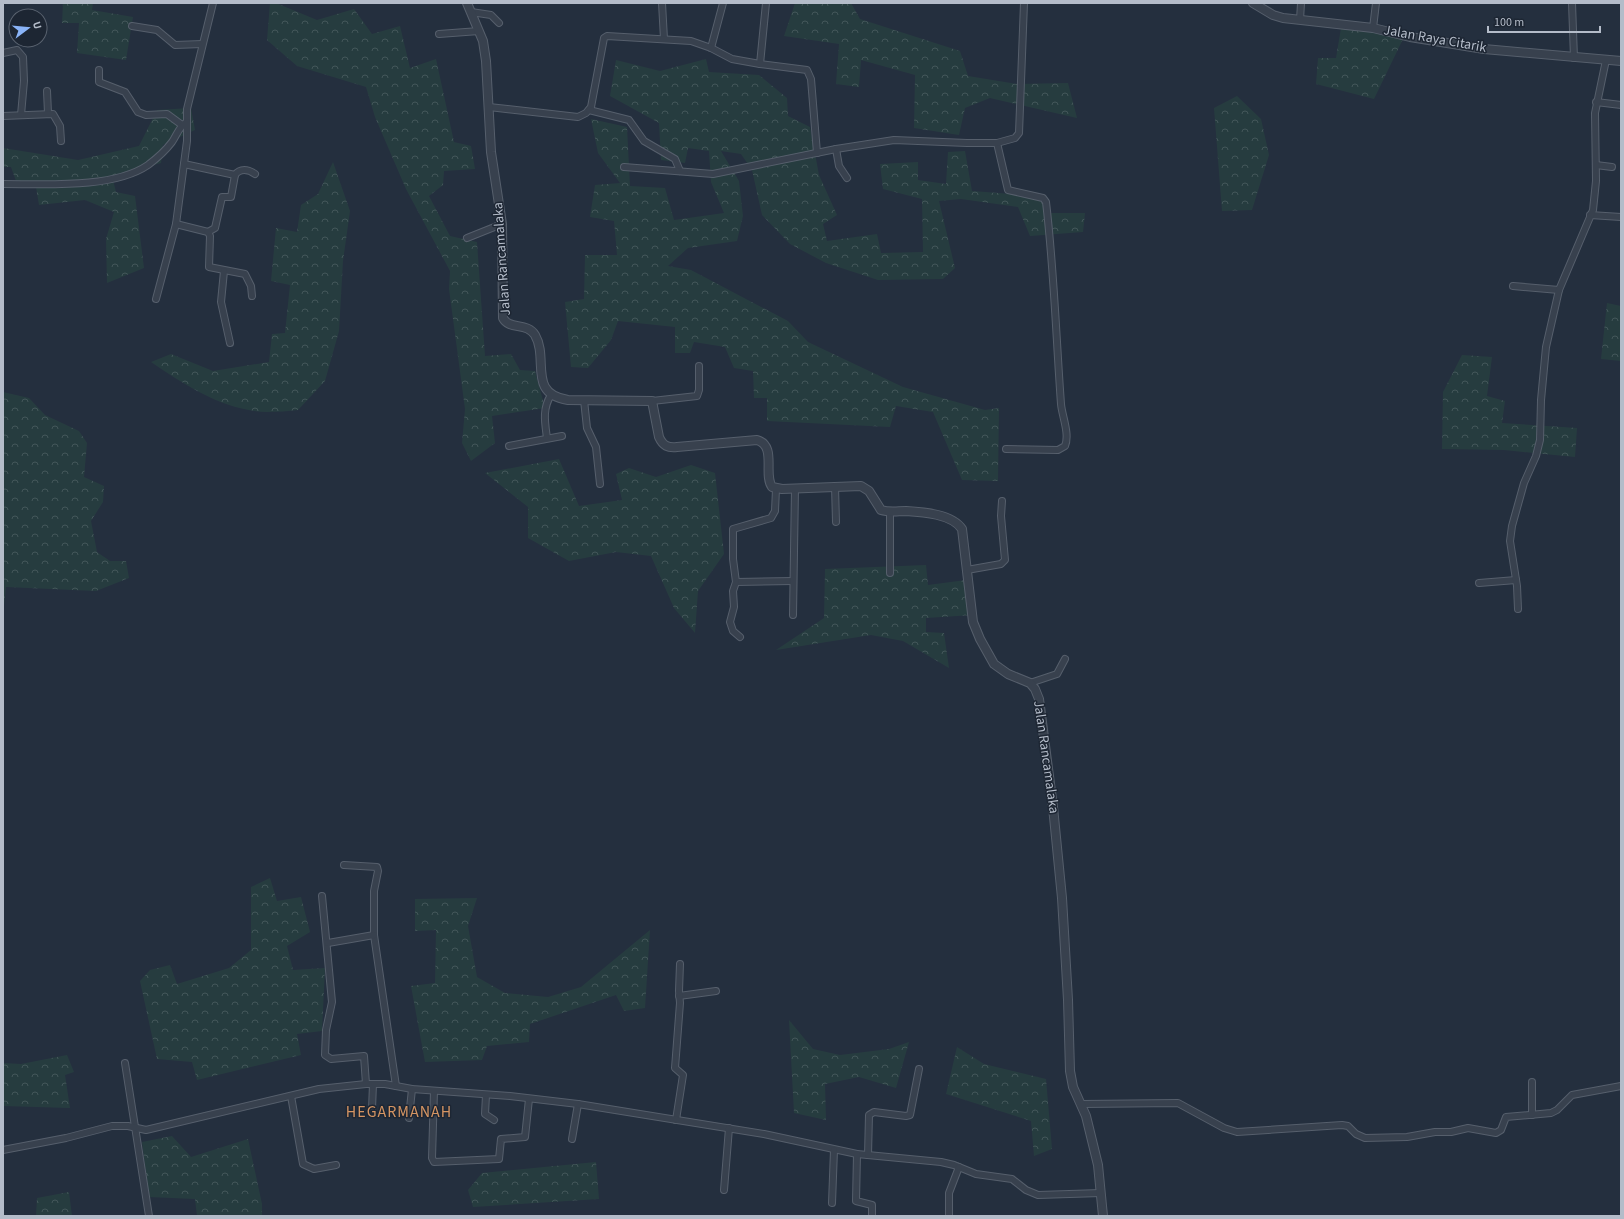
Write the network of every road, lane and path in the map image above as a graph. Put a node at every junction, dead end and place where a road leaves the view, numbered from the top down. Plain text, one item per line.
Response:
1 (213, 3) edge
2 (467, 3) edge
3 (662, 3) edge
4 (723, 3) edge
5 (766, 3) edge
6 (1024, 3) edge
7 (1253, 3) edge
8 (1301, 3) edge
9 (1376, 3) edge
10 (1572, 3) edge
11 (471, 12) junction
12 (1300, 20) junction
13 (499, 23) dead end
14 (132, 26) dead end
15 (1373, 28) junction
16 (479, 31) junction
17 (439, 34) dead end
18 (664, 40) junction
19 (202, 44) junction
20 (711, 48) junction
21 (3, 53) edge
22 (1574, 58) junction
23 (1606, 60) junction
24 (1621, 61) edge
25 (760, 64) junction
26 (98, 70) dead end
27 (47, 91) dead end
28 (1596, 102) junction
29 (1621, 105) edge
30 (489, 107) junction
31 (589, 110) junction
32 (48, 113) junction
33 (21, 115) junction
34 (3, 116) edge
35 (185, 124) junction
36 (60, 141) dead end
37 (997, 143) junction
38 (836, 149) junction
39 (817, 154) junction
40 (184, 164) junction
41 (1596, 165) junction
42 (624, 167) dead end
43 (1612, 167) dead end
44 (680, 171) junction
45 (235, 174) junction
46 (254, 174) dead end
47 (847, 178) dead end
48 (3, 184) edge
49 (1590, 215) junction
50 (1621, 217) edge
51 (176, 224) junction
52 (502, 224) junction
53 (208, 232) junction
54 (467, 238) dead end
55 (224, 270) junction
56 (1513, 286) dead end
57 (1559, 290) junction
58 (252, 296) dead end
59 (156, 299) dead end
60 (230, 343) dead end
61 (699, 366) dead end
62 (551, 395) junction
63 (584, 400) junction
64 (652, 400) junction
65 (562, 436) dead end
66 (547, 438) junction
67 (509, 446) dead end
68 (1006, 449) dead end
69 (600, 484) dead end
70 (834, 486) junction
71 (795, 488) junction
72 (776, 489) junction
73 (1002, 501) dead end
74 (890, 512) junction
75 (836, 522) dead end
76 (967, 570) junction
77 (890, 573) dead end
78 (1516, 580) junction
79 (736, 582) junction
80 (793, 582) junction
81 (1479, 583) dead end
82 (1518, 609) dead end
83 (793, 615) dead end
84 (740, 637) dead end
85 (1065, 659) dead end
86 (1030, 683) junction
87 (344, 866) dead end
88 (322, 896) dead end
89 (374, 935) junction
90 (328, 943) junction
91 (680, 964) dead end
92 (716, 991) dead end
93 (679, 996) junction
94 (125, 1063) dead end
95 (918, 1069) dead end
96 (1532, 1082) dead end
97 (366, 1084) junction
98 (373, 1084) junction
99 (396, 1086) junction
100 (1621, 1086) edge
101 (412, 1089) junction
102 (434, 1091) junction
103 (486, 1095) junction
104 (291, 1096) junction
105 (529, 1099) junction
106 (578, 1104) junction
107 (1082, 1104) junction
108 (372, 1109) dead end
109 (1532, 1115) junction
110 (409, 1118) dead end
111 (494, 1120) dead end
112 (676, 1120) junction
113 (136, 1128) junction
114 (729, 1128) junction
115 (572, 1138) dead end
116 (3, 1150) edge
117 (834, 1150) junction
118 (857, 1154) junction
119 (868, 1155) junction
120 (336, 1165) dead end
121 (959, 1167) junction
122 (724, 1190) dead end
123 (1101, 1193) junction
124 (832, 1203) dead end
125 (149, 1216) edge
126 (872, 1216) edge
127 (949, 1216) edge
128 (1103, 1216) edge

1 - 19 street
2 - 11 street, Jalan Rancamalaka
3 - 18 street
4 - 20 street
5 - 25 street
6 - 37 street
7 - 12 street, Jalan Raya Citarik
8 - 12 street
9 - 15 street
10 - 22 street
11 - 13 street
11 - 16 street, Jalan Rancamalaka
12 - 15 street, Jalan Raya Citarik
14 - 19 street
15 - 22 street, Jalan Raya Citarik
16 - 17 street
16 - 30 street, Jalan Rancamalaka
18 - 20 street
18 - 31 street
19 - 35 street
20 - 25 street
21 - 33 street
22 - 23 street, Jalan Raya Citarik
23 - 24 street, Jalan Raya Citarik
23 - 28 street
25 - 39 street
26 - 35 street
27 - 32 street
28 - 29 street
28 - 41 street
30 - 31 street
30 - 52 street, Jalan Rancamalaka
31 - 44 street
32 - 33 street
32 - 36 street
33 - 34 street
35 - 40 street
35 - 48 street
37 - 38 street
37 - 68 street
38 - 39 street
38 - 47 street
39 - 44 street
40 - 45 street
40 - 51 street
41 - 43 street
41 - 49 street
42 - 44 street
45 - 46 street
45 - 53 street
49 - 50 street
49 - 57 street
51 - 53 street
51 - 59 street
52 - 54 street
52 - 62 street, Jalan Rancamalaka
53 - 55 street
55 - 58 street
55 - 60 street
56 - 57 street
57 - 78 street
61 - 64 street
62 - 63 street
62 - 66 street
63 - 64 street
63 - 69 street
64 - 72 street
65 - 66 street
66 - 67 street
70 - 71 street
70 - 74 street
70 - 75 street
71 - 72 street
71 - 80 street
72 - 79 street
73 - 76 street
74 - 76 street, Jalan Rancamalaka
74 - 77 street
76 - 86 street, Jalan Rancamalaka
78 - 81 street
78 - 82 street
79 - 80 street
79 - 84 street
80 - 83 street
85 - 86 street
86 - 107 street, Jalan Rancamalaka
87 - 89 street
88 - 90 street
89 - 90 street
89 - 99 street
90 - 97 street
91 - 93 street
92 - 93 street
93 - 112 street
94 - 113 street
95 - 119 street
96 - 109 street
97 - 98 street
97 - 104 street
98 - 99 street
98 - 108 street
99 - 101 street
100 - 109 street
101 - 102 street
101 - 110 street
102 - 103 street
102 - 105 street
103 - 105 street
103 - 111 street
104 - 113 street
104 - 120 street
105 - 106 street
106 - 112 street
106 - 115 street
107 - 109 street
107 - 123 street, Jalan Rancamalaka
112 - 114 street
113 - 116 street
113 - 125 street
114 - 117 street
114 - 122 street
117 - 118 street
117 - 124 street
118 - 119 street
118 - 126 street
119 - 121 street
121 - 123 street
121 - 127 street
123 - 128 street, Jalan Rancamalaka

